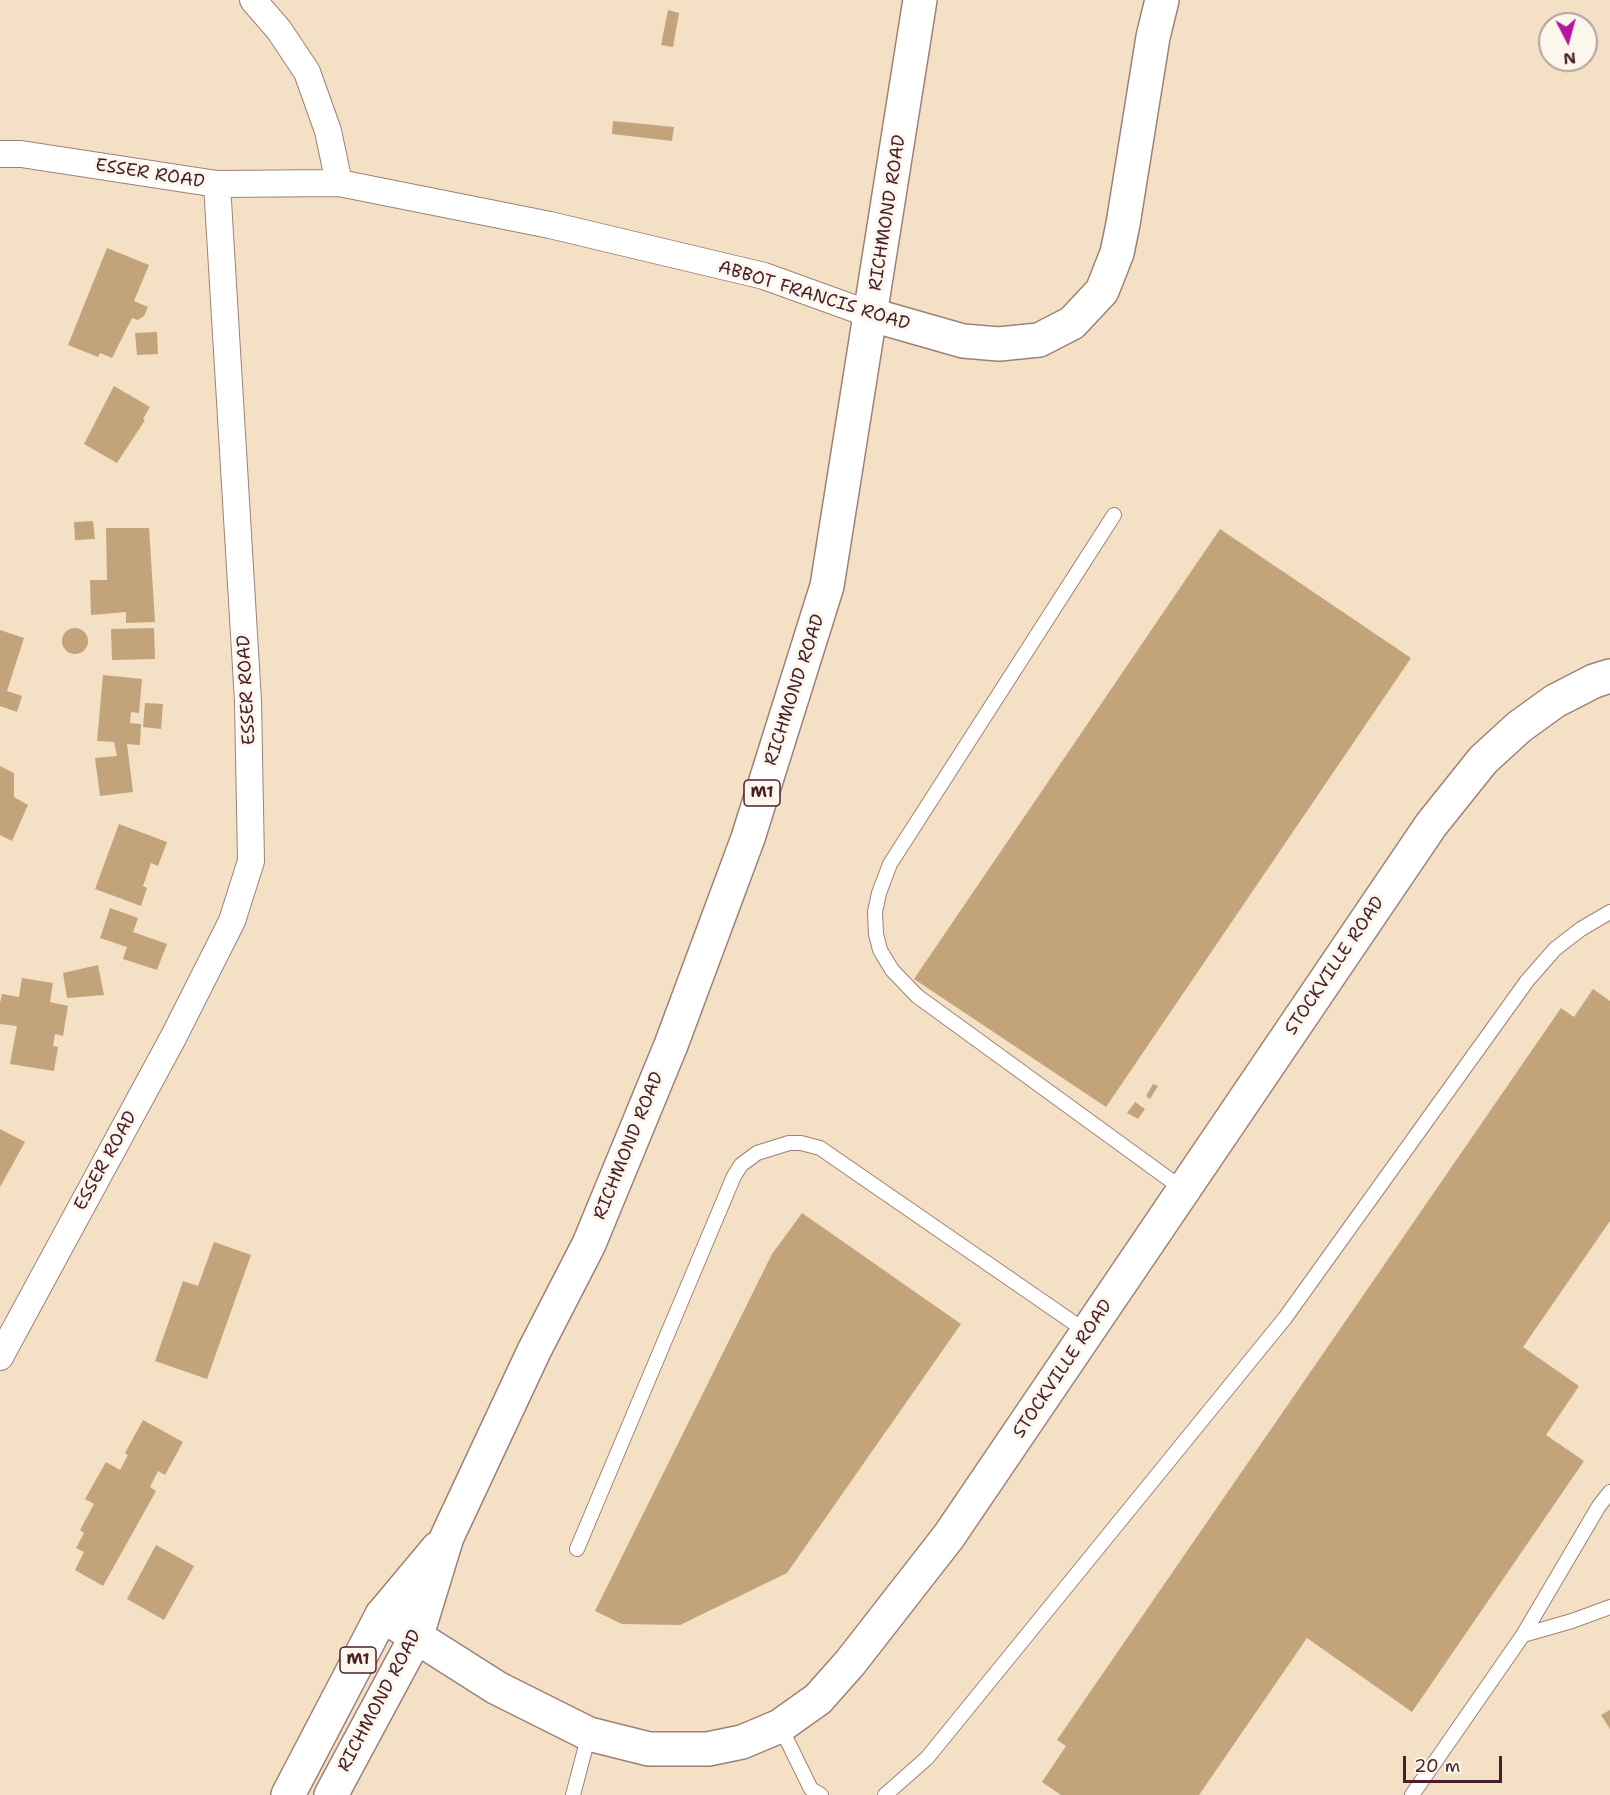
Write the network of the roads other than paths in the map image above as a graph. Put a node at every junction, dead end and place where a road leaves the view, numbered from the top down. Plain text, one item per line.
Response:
1 (253, 0) edge
2 (920, 0) edge
3 (1162, 0) edge
4 (0, 154) edge
5 (339, 183) junction
6 (217, 184) junction
7 (872, 315) junction
8 (1114, 515) dead end
9 (1610, 676) edge
10 (1610, 912) edge
11 (1184, 1190) junction
12 (1089, 1333) junction
13 (0, 1357) edge
14 (1610, 1492) edge
15 (447, 1537) junction
16 (577, 1549) dead end
17 (1610, 1607) edge
18 (382, 1615) junction
19 (417, 1635) junction
20 (1523, 1635) junction
21 (780, 1726) junction
22 (589, 1734) junction
23 (288, 1795) edge
24 (331, 1795) edge
25 (573, 1795) edge
26 (821, 1795) edge
27 (885, 1795) edge
28 (1412, 1795) edge

1 - 5 street
2 - 7 main road, RICHMOND ROAD / M1
3 - 7 main road, ABBOT FRANCIS ROAD
4 - 6 street, ESSER ROAD
5 - 6 street, ABBOT FRANCIS ROAD
5 - 7 street, ABBOT FRANCIS ROAD
6 - 13 street, ESSER ROAD
7 - 15 main road, RICHMOND ROAD / M1
8 - 11 lane
9 - 11 main road, STOCKVILLE ROAD
10 - 27 lane
11 - 12 main road, STOCKVILLE ROAD
12 - 16 lane
12 - 21 main road, STOCKVILLE ROAD
14 - 20 lane
15 - 18 main road, RICHMOND ROAD / M1
15 - 19 main road, RICHMOND ROAD / M1
17 - 20 lane
18 - 19 main road, STOCKVILLE ROAD
18 - 23 main road, RICHMOND ROAD / M1
19 - 22 main road, STOCKVILLE ROAD
19 - 24 main road, RICHMOND ROAD / M1
20 - 28 lane
21 - 22 main road, STOCKVILLE ROAD
21 - 26 lane
22 - 25 lane

